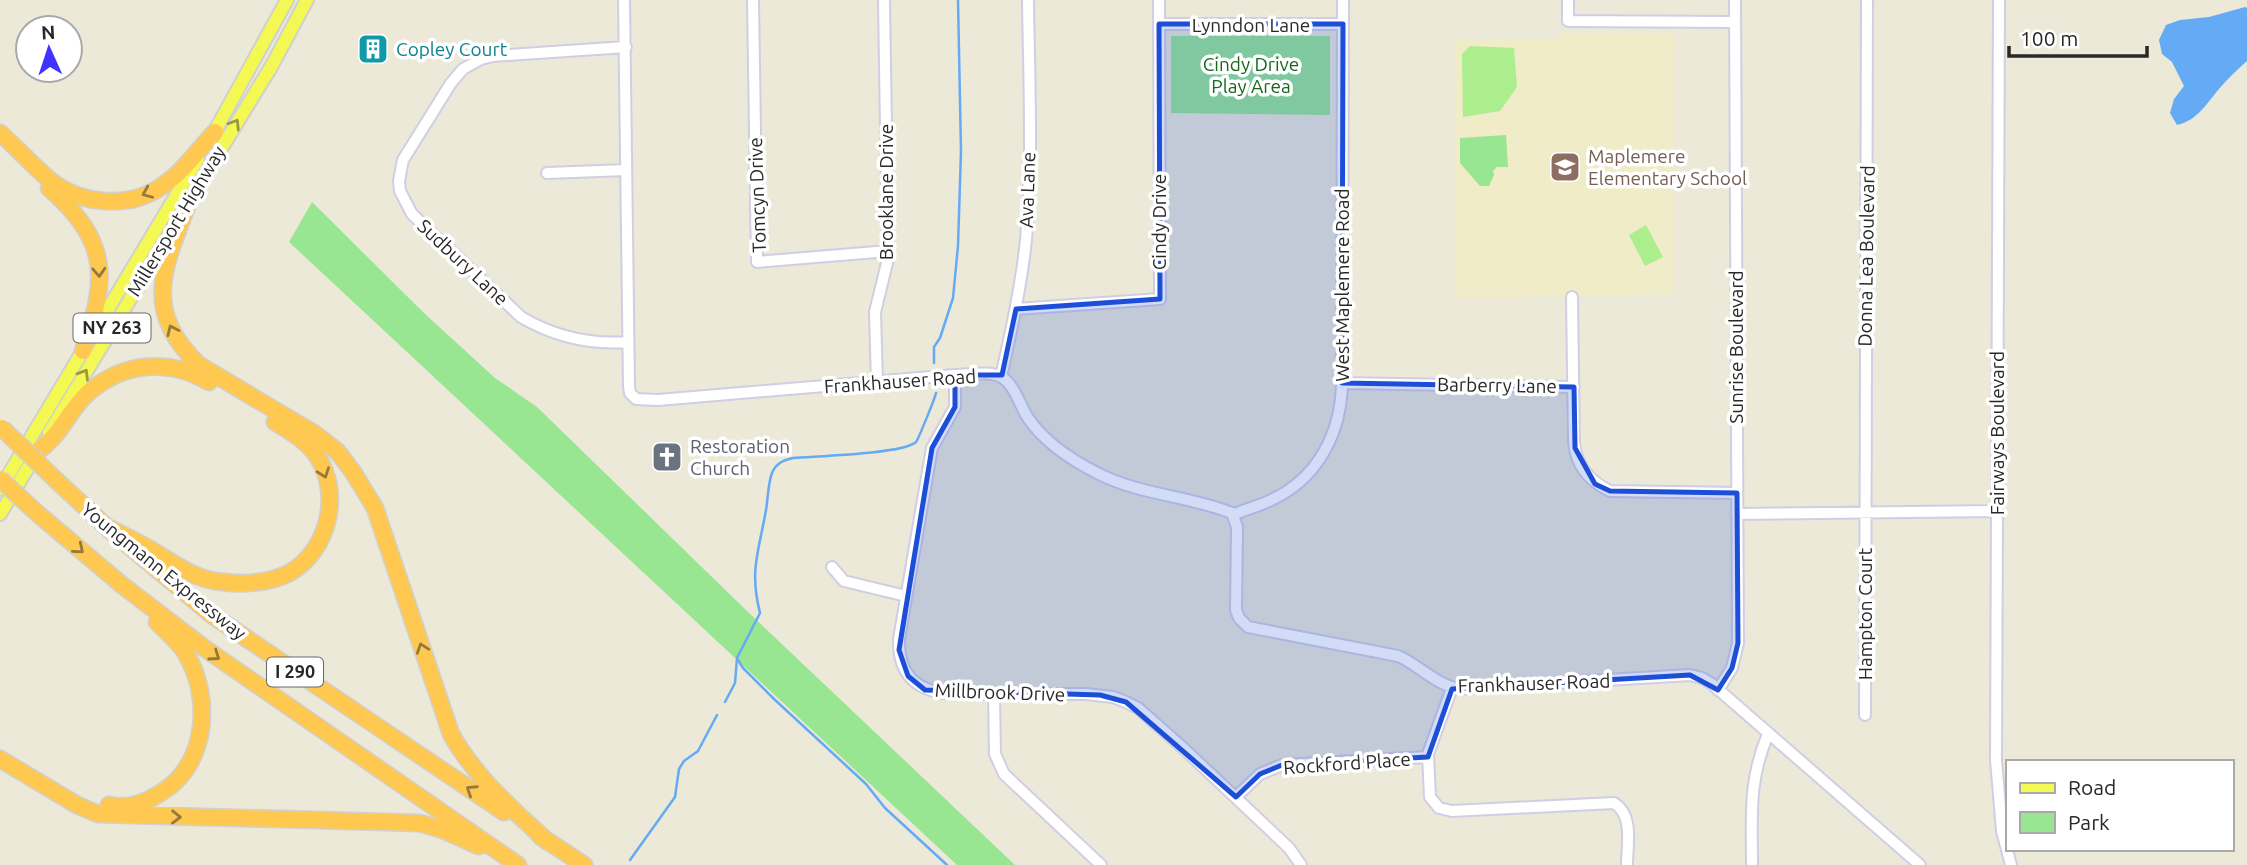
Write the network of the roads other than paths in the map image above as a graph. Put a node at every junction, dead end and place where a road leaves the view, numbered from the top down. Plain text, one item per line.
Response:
1 (287, 0) edge
2 (307, 0) edge
3 (624, 0) edge
4 (753, 0) edge
5 (884, 0) edge
6 (1028, 0) edge
7 (1159, 0) edge
8 (1343, 0) edge
9 (1568, 0) edge
10 (1735, 0) edge
11 (1867, 0) edge
12 (1999, 0) edge
13 (1735, 22) junction
14 (1159, 24) junction
15 (1343, 24) junction
16 (626, 47) junction
17 (0, 132) edge
18 (215, 132) junction
19 (0, 145) edge
20 (626, 170) junction
21 (547, 173) dead end
22 (188, 204) junction
23 (888, 251) junction
24 (1572, 297) dead end
25 (1016, 309) junction
26 (628, 342) junction
27 (83, 351) junction
28 (955, 375) junction
29 (1001, 377) junction
30 (877, 383) junction
31 (1342, 383) junction
32 (1574, 387) junction
33 (1, 427) edge
34 (36, 453) junction
35 (0, 479) edge
36 (0, 489) edge
37 (1737, 493) junction
38 (1996, 511) junction
39 (1865, 512) junction
40 (0, 514) edge
41 (1233, 514) junction
42 (1737, 514) junction
43 (105, 526) junction
44 (832, 566) dead end
45 (122, 585) junction
46 (906, 596) junction
47 (1452, 688) junction
48 (1718, 690) junction
49 (994, 694) junction
50 (1865, 715) dead end
51 (1768, 734) junction
52 (0, 748) edge
53 (1428, 757) junction
54 (0, 759) edge
55 (1236, 797) junction
56 (548, 842) junction
57 (2006, 846) edge
58 (513, 862) edge
59 (584, 865) edge
60 (1101, 865) edge
61 (1301, 865) edge
62 (1627, 865) edge
63 (1752, 865) edge
64 (1920, 865) edge

1 - 18 main road, Millersport Highway / NY 263
22 -> 2 main road, Millersport Highway / NY 263
3 - 16 street, Frankhauser Road
4 - 23 street, Tomcyn Drive
5 - 23 street, Brooklane Drive
6 - 25 street, Ava Lane
7 - 14 street, Cindy Drive
8 - 15 street, West Maplemere Road
9 - 13 street
10 - 13 street, Sunrise Boulevard
11 - 39 street, Donna Lea Boulevard
12 - 38 street, Fairways Boulevard
13 - 37 street, Sunrise Boulevard
14 - 15 street, Lynndon Lane
14 - 25 street, Cindy Drive
15 - 31 street, West Maplemere Road
16 - 20 street, Frankhauser Road
16 - 26 street, Sudbury Lane
18 -> 17 highway
18 - 27 main road, Millersport Highway / NY 263
19 -> 27 highway
20 - 21 street
20 - 26 street, Frankhauser Road
34 -> 22 main road, Millersport Highway / NY 263
56 -> 22 highway
23 - 30 street, Brooklane Drive
24 - 32 street
25 - 29 street, Ava Lane
26 - 30 street, Frankhauser Road
27 - 36 main road, Millersport Highway / NY 263
28 - 29 street, Frankhauser Road
28 - 30 street, Frankhauser Road
28 - 46 street, Millbrook Drive
29 - 41 street, Frankhauser Road
31 - 32 street, Barberry Lane
31 - 41 street, West Maplemere Road
32 - 37 street, Barberry Lane
33 - 43 highway, Youngmann Expressway / I 290, bridge
34 - 40 main road, Millersport Highway / NY 263
34 -> 43 highway
35 -> 45 highway, Youngmann Expressway / I 290, bridge
37 - 42 street, Sunrise Boulevard
38 - 39 street
38 - 57 street, Fairways Boulevard
39 - 42 street
39 - 50 street, Hampton Court
41 - 47 street, Frankhauser Road
42 - 48 street, Sunrise Boulevard
56 -> 43 highway, Youngmann Expressway / I 290
44 - 46 street
45 - 52 highway
45 -> 58 highway, Youngmann Expressway / I 290
46 - 49 street, Millbrook Drive
47 - 48 street, Frankhauser Road
47 - 53 street
48 - 51 street, Frankhauser Road
49 - 55 street, Millbrook Drive
49 - 60 street
51 - 63 street
51 - 64 street, Frankhauser Road
53 - 55 street, Rockford Place
53 - 62 street
54 -> 58 highway
55 - 61 street, Millbrook Drive
56 - 59 highway, Youngmann Expressway / I 290

